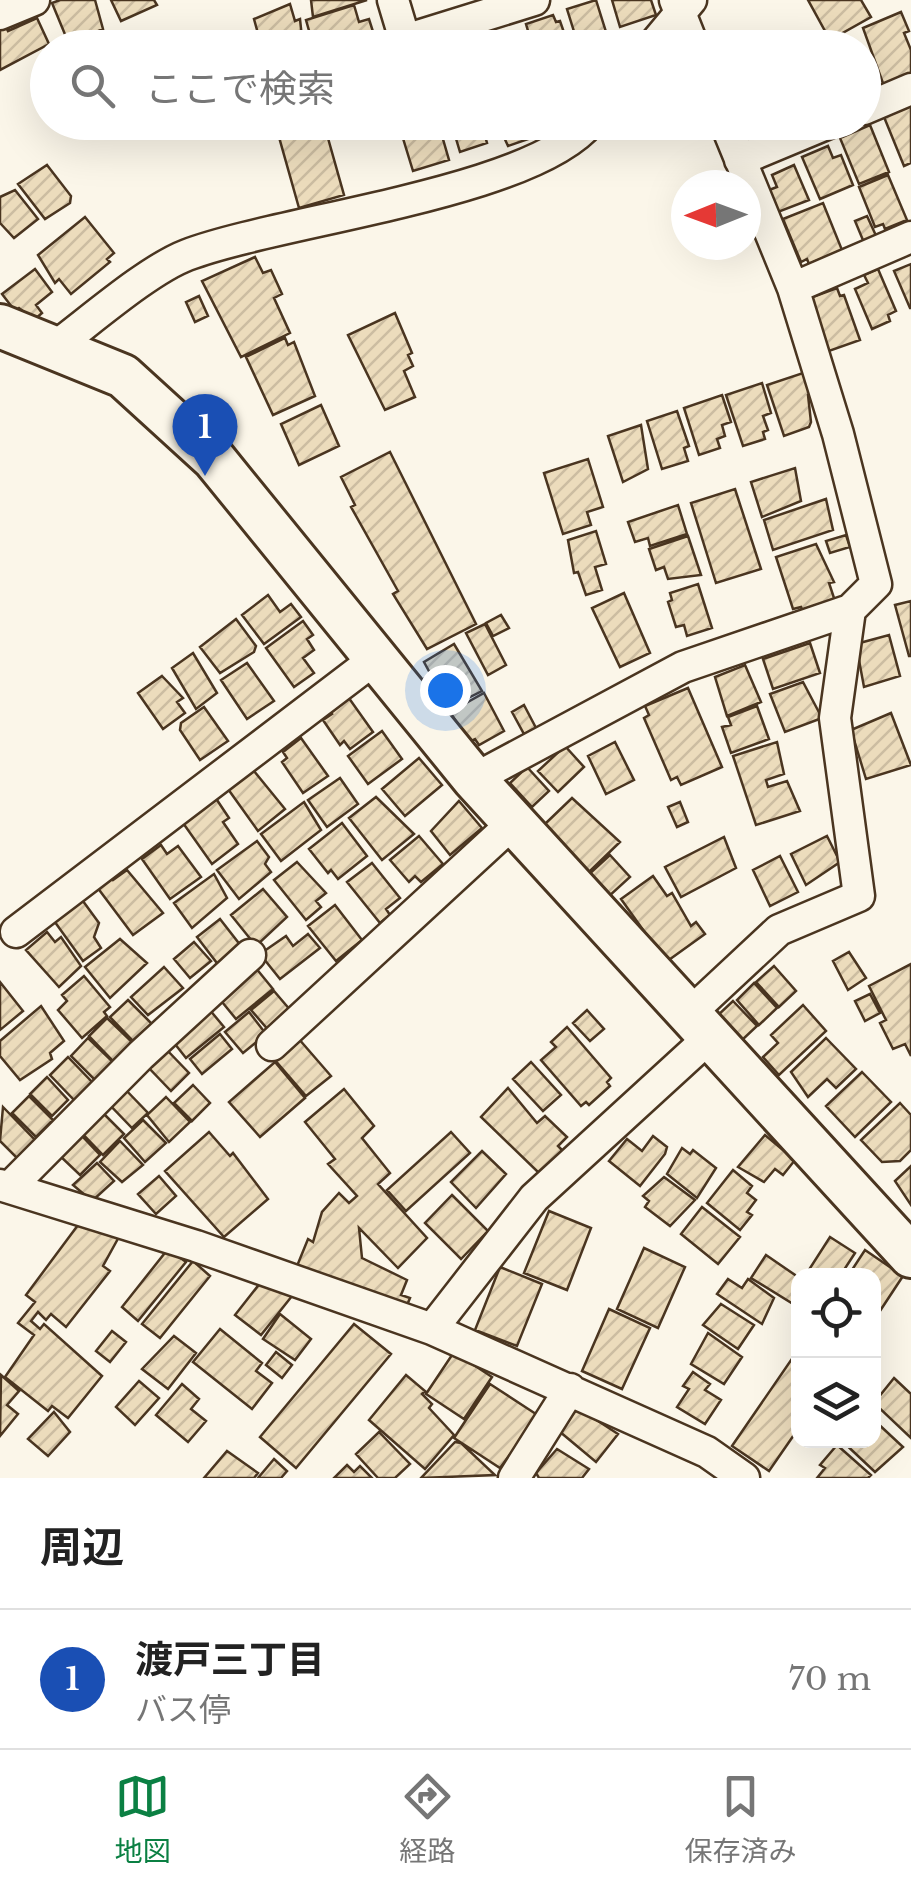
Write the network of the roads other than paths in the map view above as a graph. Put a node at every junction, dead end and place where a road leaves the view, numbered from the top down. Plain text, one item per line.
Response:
1 (34, 0) edge
2 (393, 0) edge
3 (534, 0) edge
4 (682, 4) edge
5 (0, 14) edge
6 (403, 30) edge
7 (438, 30) edge
8 (664, 30) edge
9 (689, 30) edge
10 (911, 89) edge
11 (881, 102) edge
12 (571, 140) edge
13 (732, 140) edge
14 (787, 140) edge
15 (740, 160) junction
16 (911, 236) edge
17 (793, 288) junction
18 (0, 326) edge
19 (55, 347) junction
20 (850, 610) junction
21 (376, 659) junction
22 (474, 779) junction
23 (514, 822) junction
24 (16, 932) dead end
25 (250, 955) dead end
26 (700, 1025) junction
27 (272, 1045) dead end
28 (5, 1186) edge
29 (910, 1252) edge
30 (432, 1329) junction
31 (570, 1389) junction
32 (514, 1478) edge
33 (744, 1478) edge

1 - 5 street
2 - 6 street
3 - 7 street
4 - 8 street
4 - 9 street
10 - 11 street
12 - 19 street
13 - 15 street
14 - 15 street
15 - 17 street
16 - 17 street
17 - 20 street
18 - 19 street
19 - 21 street
20 - 22 street
20 - 26 street
21 - 22 street
21 - 24 street
22 - 23 street
23 - 26 street
23 - 27 street
25 - 28 street
26 - 29 street
26 - 30 street
28 - 30 street
30 - 31 street
31 - 32 street
31 - 33 street

